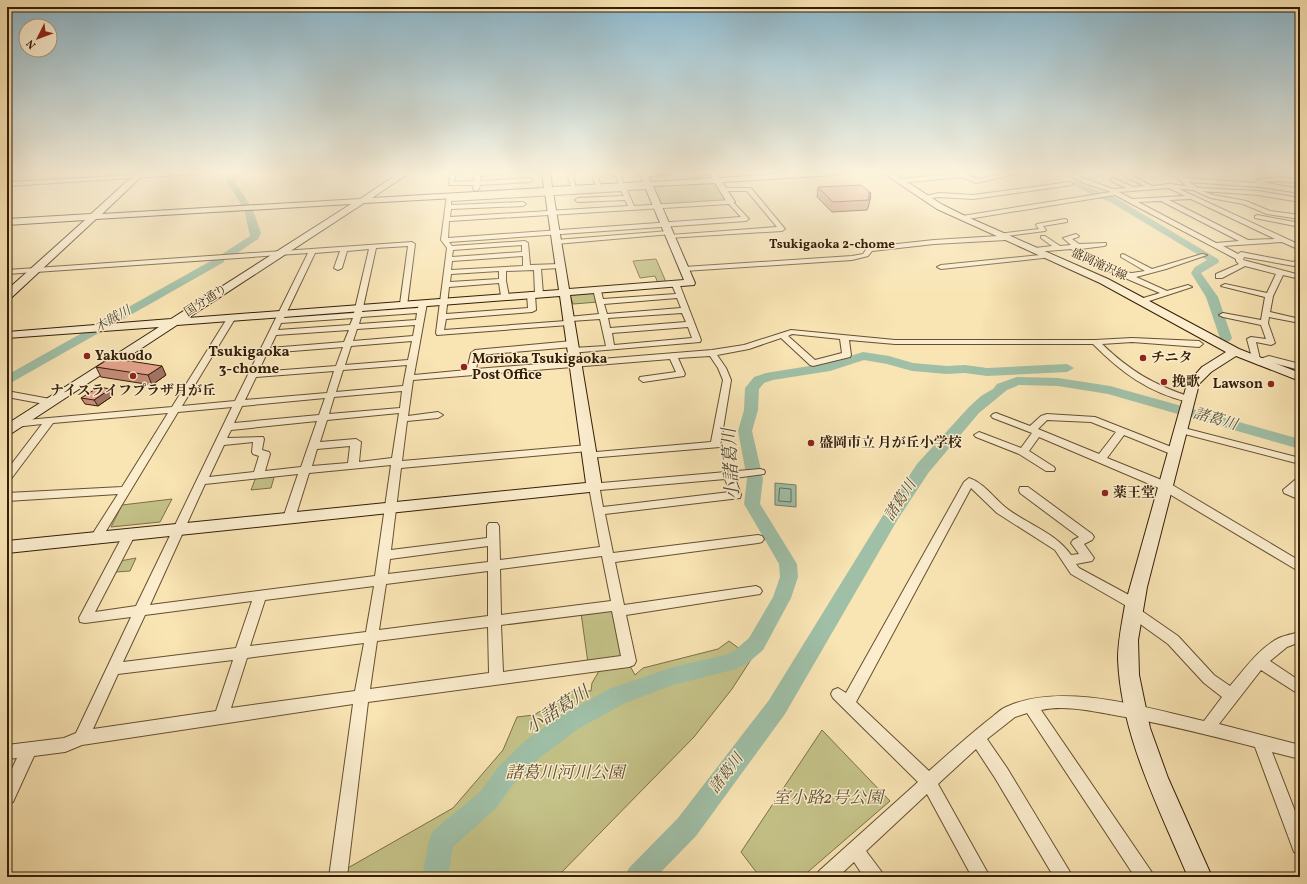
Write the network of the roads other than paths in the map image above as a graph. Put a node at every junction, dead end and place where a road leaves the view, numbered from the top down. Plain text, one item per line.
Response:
1 (97, 214) edge
2 (143, 214) edge
3 (342, 214) edge
4 (448, 214) edge
5 (520, 214) edge
6 (552, 214) edge
7 (661, 214) edge
8 (742, 214) edge
9 (770, 214) edge
10 (955, 214) edge
11 (983, 214) edge
12 (1157, 214) edge
13 (1193, 214) edge
14 (1229, 214) edge
15 (94, 217) junction
16 (1257, 217) joint
17 (962, 218) junction
18 (448, 219) junction
19 (1066, 221) dead end
20 (7, 222) edge
21 (665, 224) junction
22 (1251, 225) junction
23 (1300, 225) edge
24 (669, 235) junction
25 (1076, 236) dead end
26 (556, 237) junction
27 (1003, 237) junction
28 (1043, 237) dead end
29 (444, 240) junction
30 (1281, 240) junction
31 (1248, 242) junction
32 (1104, 244) dead end
33 (1215, 245) junction
34 (373, 247) junction
35 (1076, 247) junction
36 (450, 248) junction
37 (1059, 248) junction
38 (1300, 248) edge
39 (344, 249) junction
40 (1035, 250) junction
41 (312, 251) junction
42 (280, 254) junction
43 (526, 254) junction
44 (1204, 255) dead end
45 (1050, 256) junction
46 (1123, 256) dead end
47 (448, 259) junction
48 (1242, 261) junction
49 (1299, 263) edge
50 (560, 266) junction
51 (536, 267) junction
52 (941, 267) dead end
53 (338, 268) dead end
54 (527, 268) junction
55 (503, 269) junction
56 (684, 269) junction
57 (34, 270) junction
58 (1150, 271) junction
59 (7, 272) edge
60 (447, 272) junction
61 (1280, 273) junction
62 (1128, 275) junction
63 (1219, 276) dead end
64 (1300, 277) edge
65 (502, 281) junction
66 (675, 283) junction
67 (445, 285) junction
68 (1225, 286) dead end
69 (1188, 287) dead end
70 (597, 289) junction
71 (564, 292) junction
72 (535, 294) junction
73 (1167, 294) junction
74 (7, 296) edge
75 (505, 296) junction
76 (680, 296) junction
77 (1269, 296) junction
78 (443, 301) junction
79 (1143, 301) junction
80 (600, 302) junction
81 (404, 304) junction
82 (422, 306) junction
83 (532, 310) junction
84 (685, 310) junction
85 (359, 311) junction
86 (1223, 315) dead end
87 (604, 316) junction
88 (281, 317) junction
89 (442, 317) junction
90 (232, 318) junction
91 (1265, 318) junction
92 (569, 321) junction
93 (1300, 321) edge
94 (174, 322) junction
95 (420, 322) junction
96 (691, 324) junction
97 (534, 326) junction
98 (354, 327) junction
99 (607, 331) junction
100 (273, 333) junction
101 (7, 335) edge
102 (782, 335) junction
103 (844, 337) junction
104 (416, 338) junction
105 (1095, 342) junction
106 (348, 344) junction
107 (1199, 344) dead end
108 (573, 348) junction
109 (611, 348) junction
110 (265, 351) junction
111 (1235, 352) junction
112 (712, 353) junction
113 (673, 356) junction
114 (1258, 361) junction
115 (412, 362) junction
116 (575, 363) junction
117 (1300, 367) edge
118 (340, 368) junction
119 (471, 372) junction
120 (253, 375) junction
121 (1300, 377) edge
122 (643, 378) dead end
123 (408, 383) junction
124 (7, 394) edge
125 (331, 395) junction
126 (1188, 400) junction
127 (50, 402) junction
128 (239, 404) junction
129 (175, 410) junction
130 (403, 415) junction
131 (438, 415) dead end
132 (996, 416) dead end
133 (323, 418) junction
134 (50, 421) junction
135 (11, 427) edge
136 (228, 427) junction
137 (1180, 430) junction
138 (1122, 431) junction
139 (1035, 432) junction
140 (979, 435) dead end
141 (220, 442) junction
142 (314, 446) junction
143 (588, 451) junction
144 (1023, 452) junction
145 (1175, 452) junction
146 (1101, 458) junction
147 (1300, 461) edge
148 (396, 463) junction
149 (353, 465) junction
150 (306, 469) junction
151 (1050, 469) dead end
152 (755, 472) dead end
153 (259, 474) junction
154 (729, 475) junction
155 (7, 477) edge
156 (202, 480) junction
157 (1300, 481) edge
158 (1165, 486) junction
159 (594, 487) junction
160 (125, 490) junction
161 (1024, 490) dead end
162 (1300, 496) edge
163 (7, 497) edge
164 (390, 508) junction
165 (598, 511) junction
166 (289, 518) junction
167 (493, 526) dead end
168 (178, 530) junction
169 (129, 535) junction
170 (96, 538) junction
171 (758, 539) dead end
172 (493, 541) junction
173 (7, 547) edge
174 (384, 555) junction
175 (607, 555) junction
176 (1068, 560) junction
177 (493, 565) junction
178 (1300, 567) edge
179 (381, 580) junction
180 (756, 591) dead end
181 (260, 595) junction
182 (618, 608) junction
183 (1134, 609) junction
184 (140, 611) junction
185 (494, 620) junction
186 (372, 635) junction
187 (1300, 637) edge
188 (243, 652) junction
189 (1261, 662) junction
190 (113, 670) junction
191 (496, 679) junction
192 (1300, 688) edge
193 (1232, 695) junction
194 (361, 698) junction
195 (1030, 705) junction
196 (1135, 712) junction
197 (221, 717) junction
198 (1207, 728) junction
199 (81, 738) junction
200 (977, 738) junction
201 (1260, 742) junction
202 (29, 749) junction
203 (7, 752) edge
204 (1300, 752) edge
205 (929, 782) junction
206 (7, 796) edge
207 (1300, 846) edge
208 (855, 850) junction
209 (338, 877) edge
210 (825, 877) edge
211 (875, 877) edge
212 (981, 877) edge
213 (1064, 877) edge
214 (1145, 877) edge
215 (1200, 877) edge

1 - 15 street
2 - 15 street
3 - 42 street, 国分通り
4 - 18 street
5 - 18 street
6 - 26 street
7 - 21 street
8 - 21 street
9 - 24 street
10 - 17 street, 盛岡滝沢線
11 - 17 street
12 - 33 street
13 - 31 street
14 - 22 street
15 - 20 street
15 - 57 street
16 - 22 street
16 - 23 street
17 - 27 street, 盛岡滝沢線
18 - 29 street
19 - 27 street
21 - 24 street
21 - 26 street
22 - 30 street
24 - 26 street
24 - 56 street
25 - 35 street
26 - 29 street
26 - 50 street
27 - 40 street, 盛岡滝沢線
27 - 56 street
28 - 37 street
29 - 36 street
30 - 31 street
30 - 38 street
31 - 33 street
32 - 35 street
33 - 48 street
34 - 39 street
34 - 81 street
34 - 85 street
35 - 37 street
35 - 62 street
36 - 43 street
36 - 47 street
37 - 40 street
39 - 41 street
39 - 53 street
40 - 45 street, 盛岡滝沢線
41 - 42 street
41 - 88 street
42 - 57 street
42 - 94 street, 国分通り
43 - 47 street
43 - 54 street
44 - 58 street
45 - 52 street
45 - 79 street, 盛岡滝沢線
46 - 58 street
47 - 60 street
48 - 49 street
48 - 61 street
48 - 63 street
50 - 51 street
50 - 71 street
51 - 54 street
51 - 72 street
54 - 55 street
55 - 60 street
55 - 65 street
56 - 66 street
57 - 59 street
57 - 74 street
58 - 62 street
60 - 67 street
61 - 64 street
61 - 77 street
62 - 73 street
65 - 67 street
65 - 75 street
66 - 70 street
66 - 76 street
67 - 78 street
68 - 77 street
69 - 73 street
70 - 71 street
70 - 80 street
71 - 72 street
71 - 92 street
72 - 75 street
72 - 83 street
73 - 79 street
75 - 78 street
76 - 80 street
76 - 84 street
77 - 91 street
78 - 82 street
78 - 89 street
79 - 111 street, 盛岡滝沢線
80 - 87 street
81 - 82 street
81 - 85 street
82 - 85 street
82 - 95 street
83 - 89 street
83 - 97 street
84 - 87 street
84 - 96 street
85 - 88 street
85 - 98 street
86 - 91 street
87 - 92 street
87 - 99 street
88 - 90 street
88 - 100 street
89 - 97 street
90 - 94 street
90 - 129 street
91 - 93 street
91 - 114 street
92 - 97 street
92 - 108 street
94 - 101 street
94 - 127 street, 国分通り
95 - 98 street
95 - 104 street
96 - 99 street
96 - 109 street
98 - 100 street
98 - 106 street
99 - 109 street
100 - 110 street
102 - 103 street
102 - 103 street
102 - 112 street
103 - 105 street
104 - 106 street
104 - 115 street
105 - 107 street
105 - 126 street
106 - 110 street
106 - 118 street
108 - 109 street
108 - 116 street
108 - 119 street
110 - 120 street
111 - 114 street, 盛岡滝沢線
111 - 126 street
112 - 113 street
112 - 143 street
113 - 116 street
113 - 122 street
114 - 117 street
114 - 121 street, 盛岡滝沢線
115 - 118 street
115 - 123 street
116 - 119 street
116 - 143 street
118 - 120 street
118 - 125 street
119 - 123 street
120 - 128 street
123 - 125 street
123 - 130 street
124 - 127 street
125 - 128 street
125 - 133 street
126 - 137 street
127 - 135 street, 国分通り
128 - 129 street
128 - 136 street
129 - 134 street
129 - 160 street
130 - 131 street
130 - 133 street
130 - 148 street
132 - 139 street
133 - 136 street
133 - 142 street
134 - 135 street
134 - 155 street
136 - 141 street
137 - 145 street
137 - 147 street
138 - 139 street
138 - 145 street
138 - 146 street
139 - 144 street
139 - 146 street
140 - 144 street
141 - 153 street
141 - 156 street
142 - 149 street
142 - 150 street
143 - 148 street
143 - 159 street
144 - 151 street
145 - 158 street
146 - 158 street
148 - 149 street
148 - 164 street
149 - 150 street
150 - 153 street
150 - 166 street
152 - 154 street
153 - 156 street
154 - 159 street
154 - 165 street
156 - 168 street
157 - 162 street
158 - 178 street
158 - 183 street
159 - 164 street
159 - 165 street
160 - 163 street
160 - 170 street
161 - 176 street
164 - 166 street
164 - 174 street
165 - 175 street
166 - 168 street
167 - 172 street
168 - 169 street
168 - 184 street
169 - 170 street
169 - 184 street
170 - 173 street
171 - 175 street
172 - 174 street
172 - 177 street
174 - 179 street
175 - 177 street
175 - 182 street
176 - 183 street
176 - 205 street
177 - 179 street
177 - 185 street
179 - 181 street
179 - 186 street
180 - 182 street
181 - 184 street
181 - 188 street
182 - 185 street
182 - 191 street
183 - 193 street
183 - 196 street
184 - 190 street
185 - 186 street
185 - 191 street
186 - 188 street
186 - 194 street
187 - 189 street
188 - 190 street
188 - 197 street
189 - 192 street
189 - 193 street
190 - 199 street
191 - 194 street
193 - 198 street
194 - 197 street
194 - 209 street
195 - 196 street
195 - 200 street
195 - 214 street
196 - 198 street
196 - 215 street
197 - 199 street
198 - 201 street
199 - 202 street
200 - 205 street
200 - 213 street
201 - 204 street
201 - 207 street
202 - 203 street
202 - 206 street
205 - 208 street
205 - 212 street
208 - 210 street
208 - 211 street

